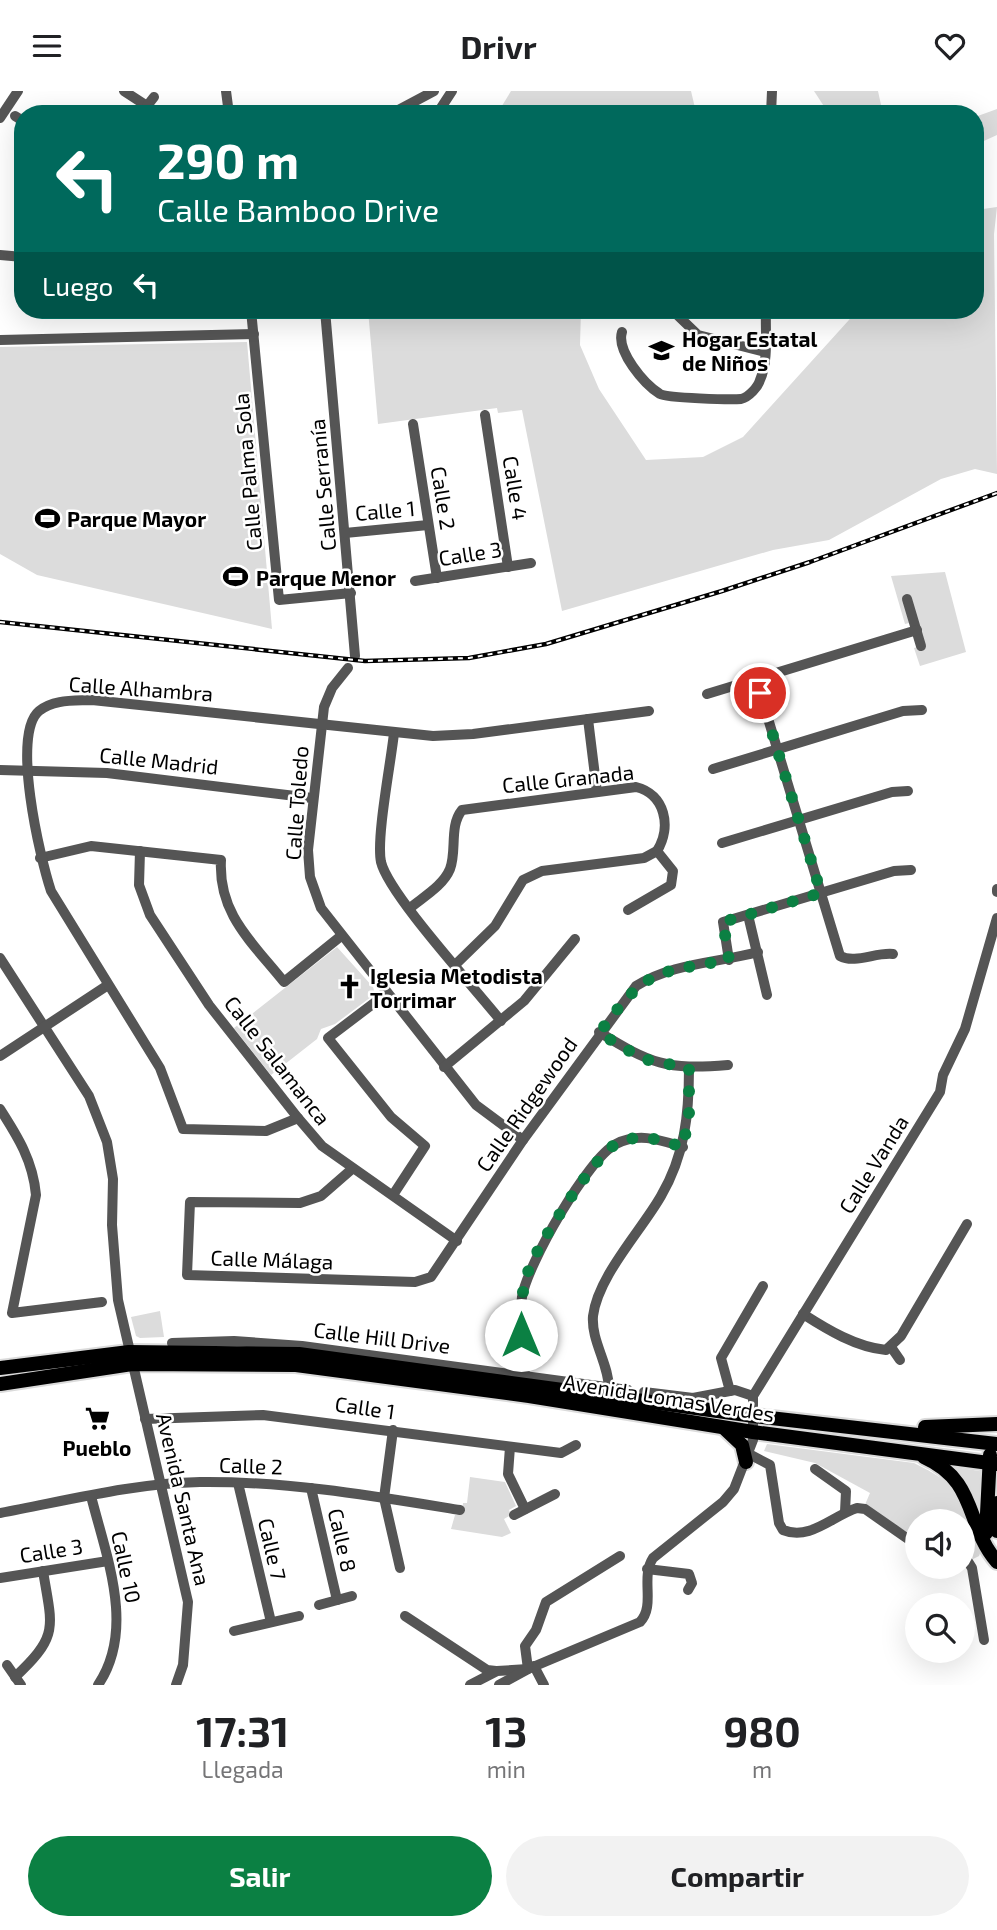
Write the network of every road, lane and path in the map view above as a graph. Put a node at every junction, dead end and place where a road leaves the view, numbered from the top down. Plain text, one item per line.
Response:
1 (18, 91) edge
2 (124, 91) edge
3 (434, 91) edge
4 (154, 97) dead end
5 (141, 105) edge
6 (150, 105) edge
7 (411, 105) edge
8 (0, 118) edge
9 (252, 319) edge
10 (326, 319) edge
11 (681, 319) edge
12 (766, 319) edge
13 (622, 332) dead end
14 (254, 334) junction
15 (0, 340) edge
16 (765, 352) junction
17 (485, 415) dead end
18 (413, 424) dead end
19 (428, 525) junction
20 (345, 533) junction
21 (531, 563) dead end
22 (508, 566) junction
23 (437, 578) junction
24 (415, 582) dead end
25 (351, 593) junction
26 (907, 599) dead end
27 (916, 630) junction
28 (921, 646) dead end
29 (355, 656) dead end
30 (348, 668) dead end
31 (756, 679) junction
32 (707, 694) dead end
33 (922, 710) dead end
34 (649, 711) dead end
35 (588, 719) junction
36 (321, 725) junction
37 (394, 733) junction
38 (777, 750) junction
39 (713, 769) dead end
40 (0, 770) edge
41 (29, 771) junction
42 (597, 792) junction
43 (908, 792) dead end
44 (313, 798) junction
45 (799, 820) junction
46 (722, 843) dead end
47 (140, 851) junction
48 (657, 851) junction
49 (40, 858) junction
50 (911, 870) dead end
51 (821, 893) junction
52 (410, 908) junction
53 (628, 910) dead end
54 (748, 915) junction
55 (997, 918) edge
56 (341, 936) junction
57 (575, 939) dead end
58 (758, 952) junction
59 (893, 954) dead end
60 (0, 958) edge
61 (729, 960) junction
62 (456, 964) junction
63 (108, 985) junction
64 (386, 994) junction
65 (767, 995) dead end
66 (501, 1021) junction
67 (44, 1027) junction
68 (599, 1033) junction
69 (0, 1056) edge
70 (728, 1065) dead end
71 (444, 1067) junction
72 (689, 1068) junction
73 (0, 1108) edge
74 (298, 1118) junction
75 (523, 1140) junction
76 (683, 1147) junction
77 (352, 1168) junction
78 (393, 1195) junction
79 (967, 1224) dead end
80 (457, 1241) junction
81 (763, 1286) dead end
82 (102, 1302) dead end
83 (803, 1314) junction
84 (172, 1343) dead end
85 (891, 1347) junction
86 (130, 1358) junction
87 (900, 1360) dead end
88 (0, 1368) edge
89 (525, 1377) junction
90 (0, 1384) edge
91 (609, 1389) junction
92 (628, 1390) dead end
93 (644, 1392) dead end
94 (726, 1392) junction
95 (753, 1396) junction
96 (754, 1416) junction
97 (145, 1419) junction
98 (997, 1424) edge
99 (717, 1425) junction
100 (394, 1430) junction
101 (879, 1430) junction
102 (753, 1432) junction
103 (994, 1444) edge
104 (576, 1445) dead end
105 (510, 1447) junction
106 (910, 1452) junction
107 (747, 1458) junction
108 (993, 1463) edge
109 (815, 1469) dead end
110 (238, 1483) junction
111 (162, 1485) junction
112 (311, 1488) junction
113 (555, 1494) dead end
114 (91, 1496) junction
115 (384, 1498) junction
116 (997, 1503) edge
117 (526, 1509) junction
118 (460, 1510) dead end
119 (845, 1512) junction
120 (0, 1513) edge
121 (514, 1515) dead end
122 (997, 1531) edge
123 (905, 1537) edge
124 (621, 1556) dead end
125 (993, 1556) edge
126 (107, 1560) junction
127 (400, 1568) dead end
128 (647, 1569) junction
129 (43, 1571) junction
130 (0, 1578) edge
131 (974, 1579) edge
132 (688, 1590) dead end
133 (352, 1596) dead end
134 (337, 1600) junction
135 (319, 1605) dead end
136 (299, 1616) dead end
137 (405, 1616) dead end
138 (271, 1622) junction
139 (234, 1631) dead end
140 (984, 1640) dead end
141 (7, 1665) dead end
142 (531, 1667) junction
143 (497, 1671) junction
144 (18, 1681) edge
145 (99, 1685) edge
146 (176, 1685) edge
147 (470, 1685) edge
148 (499, 1685) edge
149 (544, 1685) edge

1 - 8 street
2 - 5 street
3 - 7 street
4 - 6 street
9 - 14 street, Calle Palma Sola
10 - 20 street, Calle Serranía
11 - 16 street
12 - 16 street
13 - 16 street
14 - 15 street
14 - 25 street, Calle Palma Sola
17 - 22 street, Calle 4
18 - 19 street, Calle 2
19 - 20 street, Calle 1
19 - 23 street, Calle 2
20 - 25 street, Calle Serranía
21 - 22 street, Calle 3
22 - 23 street, Calle 3
23 - 24 street, Calle 3
25 - 29 street, Calle Serranía
26 - 27 street
27 - 28 street
27 - 31 street
30 - 36 street, Calle Toledo
31 - 32 street
31 - 38 street
33 - 38 street
34 - 35 street, Calle Alhambra
35 - 37 street, Calle Alhambra
35 - 42 street
36 - 37 street, Calle Alhambra
36 - 41 street, Calle Alhambra
36 - 44 street, Calle Toledo
37 - 52 street
38 - 39 street
38 - 45 street
40 - 41 street, Calle Madrid
41 - 44 street, Calle Madrid
41 - 49 street, Calle Alhambra
42 - 48 street, Calle Granada
42 - 52 street, Calle Granada
43 - 45 street
44 - 56 street, Calle Toledo
45 - 46 street
45 - 51 street
47 - 49 street
47 - 56 street
47 - 74 street, Calle Salamanca
48 - 53 street
48 - 62 street
49 - 63 street, Calle Alhambra
50 - 51 street
51 - 54 street
51 - 59 street
52 - 62 street
54 - 58 street
54 - 61 street
55 - 83 street, Calle Vanda
56 - 64 street, Calle Toledo
57 - 66 street
58 - 61 street, Calle Ridgewood
58 - 65 street
60 - 67 street, Avenida Santa Ana
61 - 68 street, Calle Ridgewood
62 - 66 street
63 - 67 street
63 - 74 street, Calle Alhambra
64 - 71 street, Calle Toledo
64 - 78 street
66 - 71 street
67 - 69 street
67 - 86 street, Avenida Santa Ana
68 - 72 street
68 - 75 street, Calle Ridgewood
70 - 72 street
71 - 75 street, Calle Toledo
72 - 76 street
73 - 82 street
74 - 77 street, Calle Salamanca
75 - 80 street, Calle Ridgewood
76 - 89 street
76 - 91 street
77 - 78 street, Calle Salamanca
77 - 80 street, Calle Málaga
78 - 80 street, Calle Salamanca
79 - 85 street
81 - 94 street
83 - 85 street
83 - 95 street, Calle Vanda
84 - 89 street, Calle Hill Drive
85 - 87 street
86 - 88 highway, Avenida Lomas Verdes
86 - 90 highway, Avenida Lomas Verdes
86 - 96 highway, Avenida Lomas Verdes
86 - 97 street, Avenida Santa Ana
86 - 99 highway, Avenida Lomas Verdes
89 - 91 street, Calle Hill Drive
91 - 92 street, Calle Hill Drive
93 - 94 street
94 - 95 street
95 - 96 street
96 - 101 highway, Avenida Lomas Verdes
96 - 102 street
97 - 100 street, Calle 1
97 - 111 street, Avenida Santa Ana
98 - 101 highway
99 - 102 highway, Avenida Lomas Verdes
99 - 107 highway
100 - 105 street, Calle 1
100 - 115 street
101 - 103 highway, Avenida Lomas Verdes
102 - 106 highway, Avenida Lomas Verdes
102 - 107 street
103 - 108 highway
104 - 105 street, Calle 1
105 - 117 street
106 - 108 highway, Avenida Lomas Verdes
106 - 125 highway
107 - 119 street
107 - 128 street
108 - 125 highway
109 - 119 street
110 - 111 street, Calle 2
110 - 112 street, Calle 2
110 - 138 street, Calle 7
111 - 114 street, Calle 2
111 - 146 street, Avenida Santa Ana
112 - 115 street, Calle 2
112 - 134 street, Calle 8
113 - 117 street
114 - 120 street, Calle 2
114 - 126 street, Calle 10
115 - 118 street, Calle 2
115 - 127 street
116 - 122 highway
117 - 121 street
119 - 123 street
124 - 142 street
126 - 129 street, Calle 3
126 - 145 street, Calle 10
128 - 132 street
128 - 142 street
129 - 130 street, Calle 3
129 - 144 street
131 - 140 street
133 - 134 street
134 - 135 street
136 - 138 street
137 - 143 street
138 - 139 street
141 - 144 street
142 - 143 street
142 - 148 street
142 - 149 street
143 - 147 street

